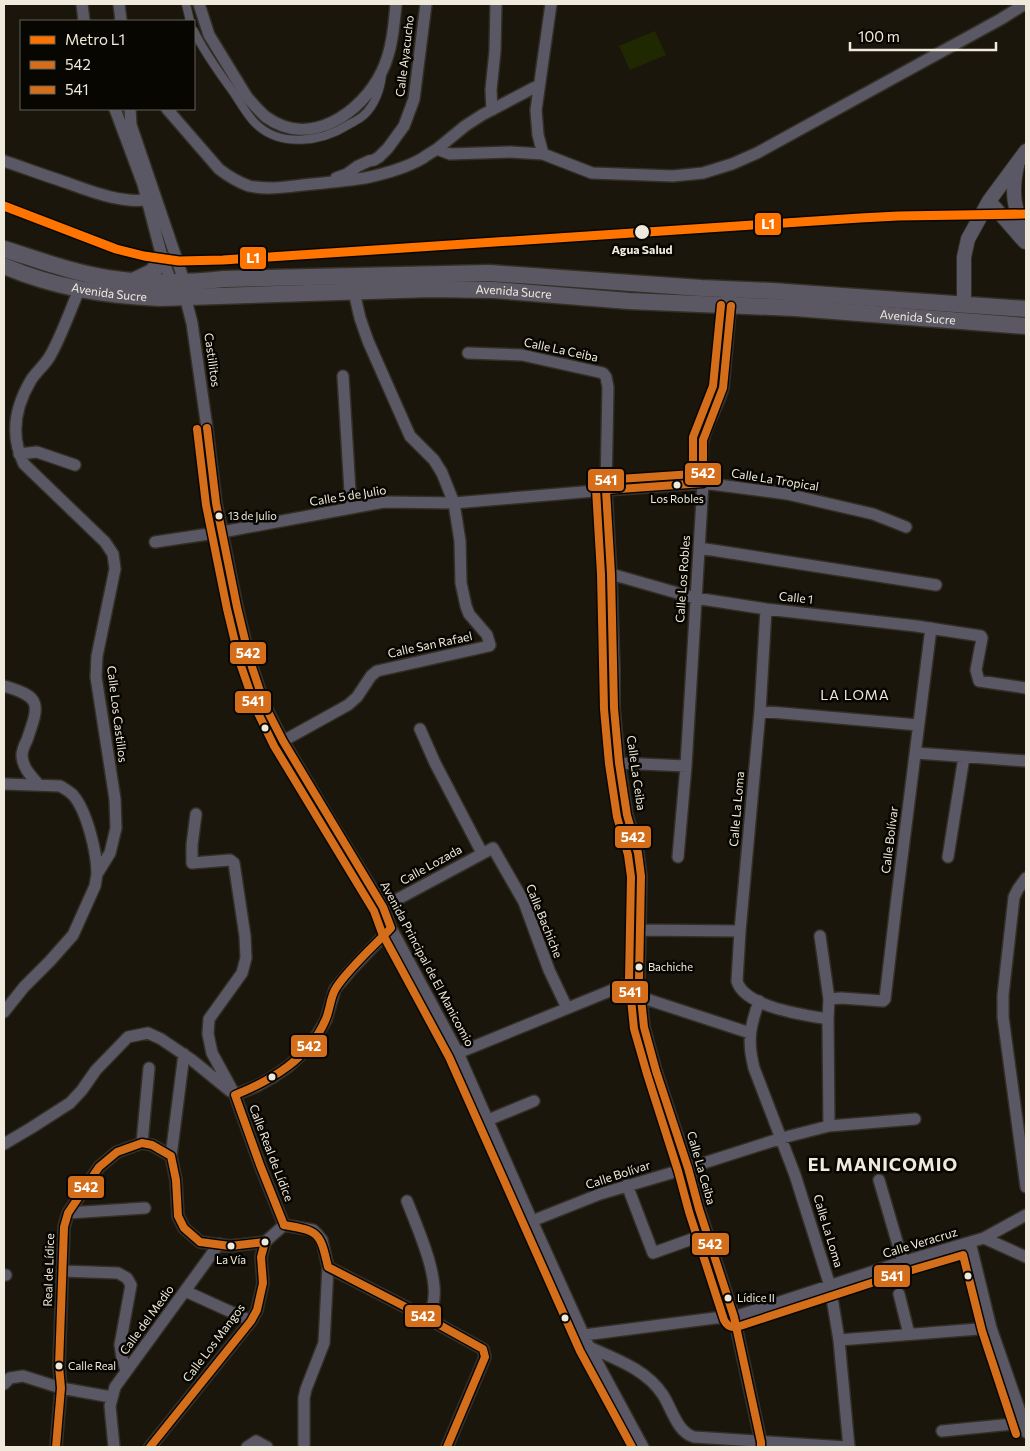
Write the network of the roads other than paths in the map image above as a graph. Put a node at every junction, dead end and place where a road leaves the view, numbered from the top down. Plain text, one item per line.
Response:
1 (82, 4) edge
2 (119, 4) edge
3 (186, 4) edge
4 (199, 4) edge
5 (396, 4) edge
6 (426, 4) edge
7 (496, 4) edge
8 (551, 4) edge
9 (1025, 4) edge
10 (84, 20) edge
11 (121, 20) edge
12 (190, 20) edge
13 (195, 33) edge
14 (383, 71) junction
15 (539, 85) junction
16 (115, 110) edge
17 (130, 110) edge
18 (169, 110) edge
19 (492, 110) junction
20 (436, 149) junction
21 (1026, 151) edge
22 (543, 154) junction
23 (4, 161) edge
24 (1017, 163) junction
25 (322, 183) junction
26 (992, 197) junction
27 (151, 198) junction
28 (1015, 207) junction
29 (1026, 235) edge
30 (1026, 243) edge
31 (4, 249) edge
32 (4, 266) edge
33 (172, 269) junction
34 (732, 289) junction
35 (79, 290) junction
36 (354, 292) junction
37 (964, 304) junction
38 (731, 306) junction
39 (1026, 309) edge
40 (1026, 326) edge
41 (468, 353) dead end
42 (343, 376) dead end
43 (208, 428) joint
44 (19, 454) junction
45 (75, 464) dead end
46 (703, 483) junction
47 (606, 490) junction
48 (454, 503) junction
49 (351, 508) junction
50 (906, 527) dead end
51 (222, 532) junction
52 (155, 542) dead end
53 (699, 548) junction
54 (611, 574) junction
55 (936, 585) dead end
56 (695, 598) junction
57 (766, 609) junction
58 (931, 628) junction
59 (4, 686) edge
60 (1026, 688) edge
61 (760, 711) junction
62 (918, 725) junction
63 (420, 730) dead end
64 (283, 741) junction
65 (916, 753) junction
66 (964, 757) junction
67 (1026, 761) edge
68 (619, 763) junction
69 (686, 766) junction
70 (4, 784) edge
71 (39, 785) junction
72 (196, 814) dead end
73 (493, 848) joint
74 (482, 853) junction
75 (678, 857) dead end
76 (948, 857) dead end
77 (97, 874) junction
78 (1026, 878) edge
79 (383, 907) junction
80 (391, 928) junction
81 (641, 930) junction
82 (740, 931) junction
83 (820, 936) dead end
84 (639, 980) junction
85 (640, 997) junction
86 (829, 998) junction
87 (760, 1001) junction
88 (567, 1008) junction
89 (4, 1012) edge
90 (828, 1019) junction
91 (750, 1033) junction
92 (458, 1053) junction
93 (184, 1054) junction
94 (149, 1068) dead end
95 (235, 1095) junction
96 (534, 1101) dead end
97 (1021, 1112) edge
98 (915, 1119) dead end
99 (488, 1120) junction
100 (829, 1126) junction
101 (782, 1138) junction
102 (142, 1143) junction
103 (4, 1144) edge
104 (172, 1156) junction
105 (688, 1168) junction
106 (880, 1180) dead end
107 (627, 1185) junction
108 (1026, 1188) edge
109 (407, 1201) dead end
110 (145, 1208) dead end
111 (68, 1213) junction
112 (1026, 1215) edge
113 (532, 1221) junction
114 (284, 1226) junction
115 (706, 1234) junction
116 (984, 1238) junction
117 (265, 1242) junction
118 (970, 1242) junction
119 (219, 1244) junction
120 (1026, 1257) edge
121 (903, 1262) junction
122 (328, 1267) junction
123 (62, 1271) junction
124 (830, 1286) junction
125 (185, 1291) junction
126 (899, 1294) dead end
127 (734, 1317) junction
128 (427, 1318) junction
129 (251, 1321) junction
130 (991, 1328) junction
131 (909, 1334) junction
132 (584, 1335) junction
133 (840, 1340) junction
134 (589, 1347) junction
135 (126, 1371) junction
136 (4, 1384) edge
137 (61, 1388) junction
138 (111, 1397) junction
139 (1025, 1427) edge
140 (942, 1431) dead end
141 (155, 1445) edge
142 (761, 1445) edge
143 (56, 1447) edge
144 (114, 1447) edge
145 (247, 1447) edge
146 (267, 1447) edge
147 (304, 1447) edge
148 (447, 1447) edge
149 (643, 1447) edge
150 (848, 1447) edge

1 - 10 street
2 - 11 street
3 - 12 street
4 - 14 street
5 - 14 street
6 - 25 street, Calle Ayacucho
7 - 19 street
8 - 15 street
9 - 22 street
13 - 14 street
15 - 19 street
15 - 22 street
16 - 27 street
17 - 27 street
18 - 25 street
19 - 20 street
20 - 22 street
20 - 25 street
21 - 24 street
23 - 27 street
24 - 26 street
24 - 28 street
26 - 28 street
26 - 30 street
26 - 37 street
27 - 33 street, Castillitos
28 - 29 street
31 - 33 main road, Avenida Sucre
32 - 35 main road, Avenida Sucre
33 - 34 main road, Avenida Sucre
33 - 35 main road, Avenida Sucre
33 - 36 main road, Avenida Sucre
33 - 43 street, Castillitos
34 - 37 main road, Avenida Sucre
34 - 38 street, Calle Los Robles
35 - 44 street, Calle Los Castillos
36 - 38 main road, Avenida Sucre
36 - 48 street
37 - 39 main road, Avenida Sucre
38 - 40 main road, Avenida Sucre
38 - 46 street, Calle Los Robles
41 - 47 street, Calle La Ceiba
42 - 49 street
43 - 51 street, Avenida Principal de El Manicomio
44 - 45 street
44 - 77 street, Calle Los Castillos
46 - 47 street, Calle La Tropical
46 - 50 street, Calle La Tropical
46 - 53 street, Calle Los Robles
47 - 48 street, Calle 5 de Julio
47 - 54 street, Calle La Ceiba
48 - 49 street, Calle 5 de Julio
48 - 64 street, Calle San Rafael
49 - 51 street, Calle 5 de Julio
51 - 52 street, Calle 5 de Julio
51 - 64 street, Avenida Principal de El Manicomio
53 - 55 street
53 - 56 street, Calle Los Robles
54 - 56 street, Calle 1
54 - 68 street, Calle La Ceiba
56 - 57 street, Calle 1
56 - 69 street, Calle Los Robles
57 - 58 street, Calle 1
57 - 61 street, Calle La Loma
58 - 60 street, Calle 1
58 - 62 street, Calle Bolívar
59 - 71 street
61 - 62 street
61 - 82 street, Calle La Loma
62 - 65 street, Calle Bolívar
63 - 74 street
64 - 79 street, Avenida Principal de El Manicomio
65 - 66 street
65 - 86 street, Calle Bolívar
66 - 67 street
66 - 76 street
68 - 69 street
68 - 81 street, Calle La Ceiba
69 - 75 street, Calle Los Robles
70 - 71 street
71 - 77 street
72 - 95 street
73 - 74 street, Calle Lozada
73 - 88 street, Calle Bachiche
74 - 79 street, Calle Lozada
77 - 89 street, Calle Los Castillos
78 - 97 street
79 - 80 street, Avenida Principal de El Manicomio
80 - 92 street, Avenida Principal de El Manicomio
80 - 95 street, Calle Real de Lídice
81 - 82 street
81 - 84 street, Calle La Ceiba
82 - 87 street, Calle La Loma
83 - 86 street
84 - 85 street, Calle La Ceiba
84 - 88 street
85 - 91 street
85 - 105 street, Calle La Ceiba
86 - 90 street
87 - 90 street, Calle La Loma
87 - 91 street, Calle La Loma
88 - 92 street
90 - 100 street
91 - 101 street, Calle La Loma
92 - 99 street, Avenida Principal de El Manicomio
93 - 95 street, Calle Real de Lídice
93 - 103 street, Calle Real de Lídice
93 - 104 street
94 - 102 street
95 - 114 street, Calle Real de Lídice
96 - 99 street
97 - 108 street
98 - 100 street, Calle Bolívar
99 - 113 street, Avenida Principal de El Manicomio
100 - 101 street, Calle Bolívar
101 - 105 street, Calle Bolívar
101 - 124 street, Calle La Loma
102 - 104 street
102 - 111 street, Real de Lídice
104 - 119 street
105 - 107 street, Calle Bolívar
105 - 115 street, Calle La Ceiba
106 - 121 street
107 - 113 street, Calle Bolívar
107 - 115 street
109 - 128 street
110 - 111 street
111 - 123 street, Real de Lídice
112 - 116 street, Calle Veracruz
113 - 132 street, Avenida Principal de El Manicomio
114 - 117 street
114 - 122 street
115 - 127 street, Calle La Ceiba
116 - 118 street, Calle Veracruz
116 - 120 street
117 - 119 street
117 - 129 street, Calle Los Mangos
118 - 121 street, Calle Veracruz
118 - 130 street
119 - 125 street, Calle del Medio
121 - 124 street, Calle Veracruz
122 - 128 street
122 - 147 street
123 - 135 street
123 - 137 street, Real de Lídice
124 - 127 street, Calle Veracruz
124 - 133 street, Calle La Loma
125 - 129 street
125 - 135 street, Calle del Medio
126 - 131 street
127 - 132 street, Calle Veracruz
127 - 142 street, Calle La Ceiba
128 - 148 street
129 - 141 street, Calle Los Mangos
130 - 131 street
130 - 139 street
131 - 133 street
132 - 134 street, Avenida Principal de El Manicomio
133 - 150 street, Calle La Loma
134 - 142 street
134 - 149 street, Avenida Principal de El Manicomio
135 - 138 street, Calle del Medio
136 - 137 street
137 - 138 street
137 - 143 street, Real de Lídice
138 - 144 street
139 - 140 street
142 - 150 street
145 - 146 street

